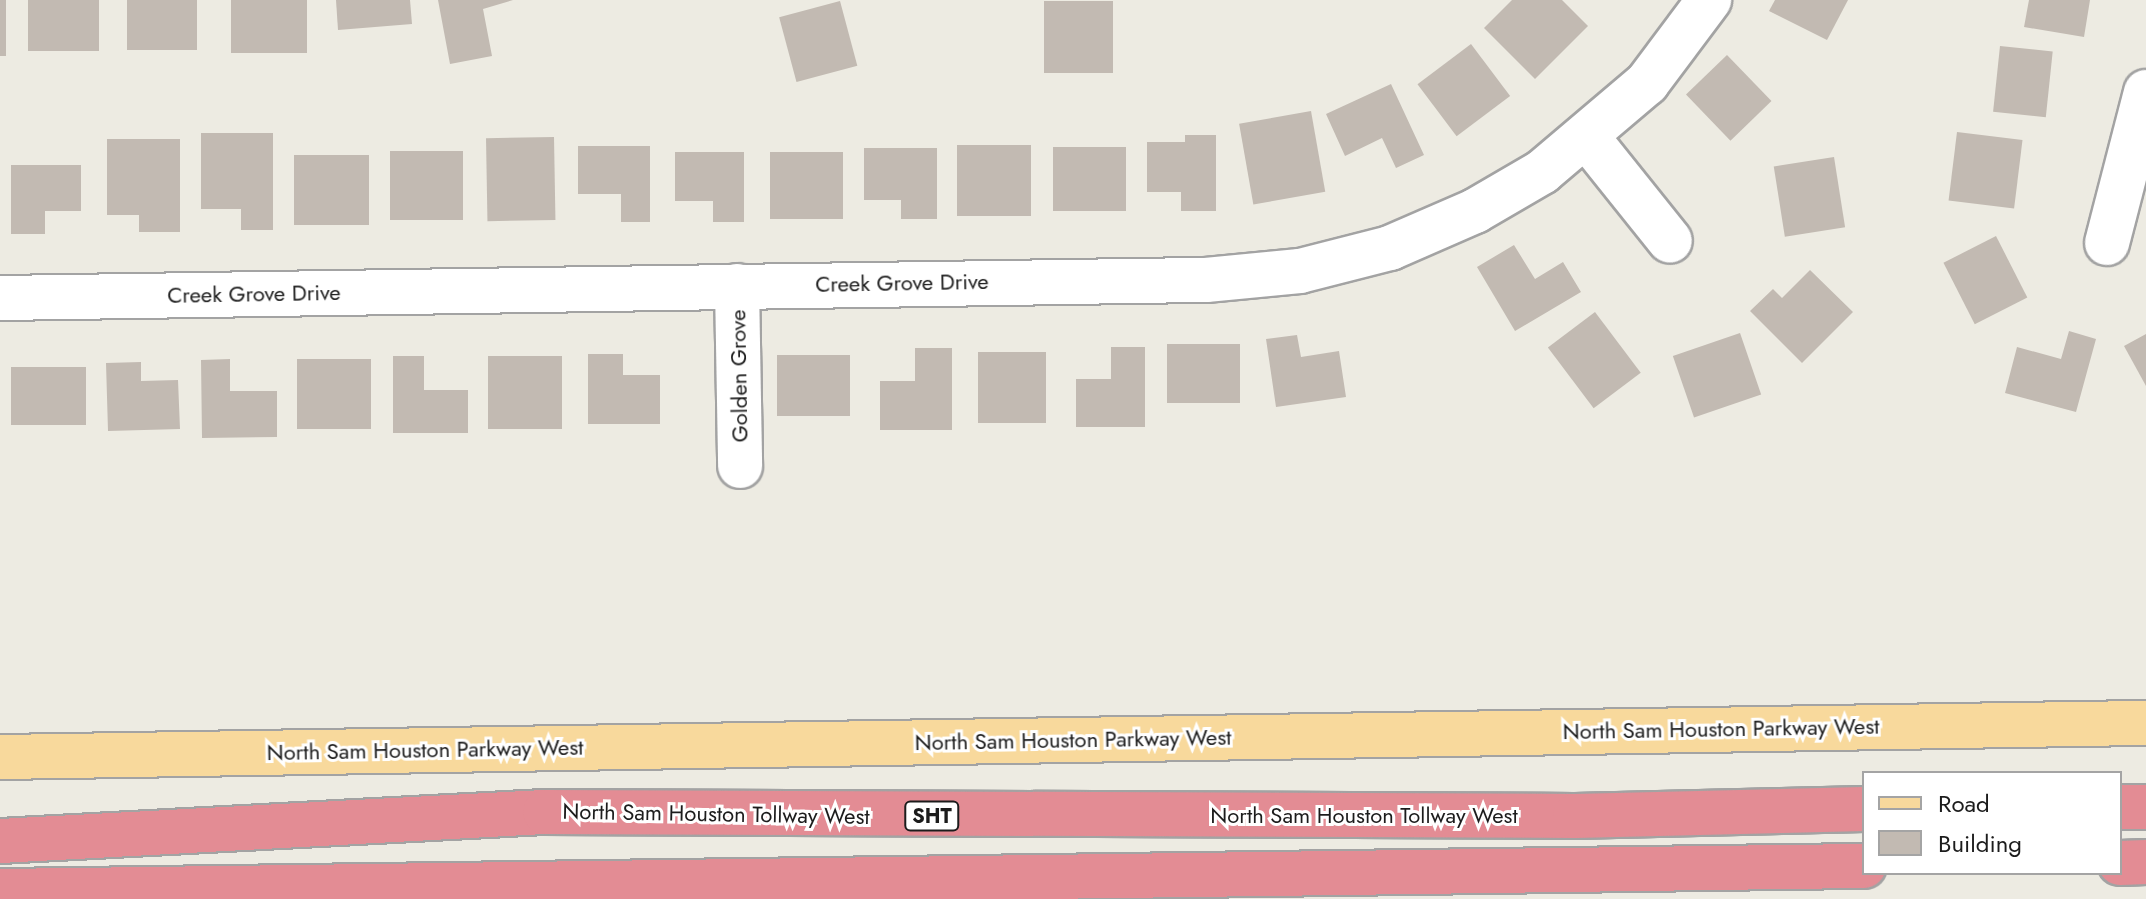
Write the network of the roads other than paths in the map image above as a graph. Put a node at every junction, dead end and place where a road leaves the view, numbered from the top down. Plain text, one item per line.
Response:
1 (1709, 0) edge
2 (2146, 92) edge
3 (1586, 136) junction
4 (1670, 241) dead end
5 (2107, 243) dead end
6 (737, 286) junction
7 (0, 298) edge
8 (740, 466) dead end
9 (2146, 723) edge
10 (0, 757) edge
11 (2122, 807) edge
12 (2146, 807) edge
13 (1862, 809) edge
14 (0, 841) edge
15 (2146, 862) edge
16 (2122, 863) edge
17 (1862, 866) edge
18 (0, 891) edge

1 - 3 street, Creek Grove Drive
2 - 5 street
3 - 4 street
3 - 6 street, Creek Grove Drive
6 - 7 street, Creek Grove Drive
6 - 8 street, Golden Grove
9 - 10 main road, North Sam Houston Parkway West
11 - 12 highway
13 - 14 highway, North Sam Houston Tollway West / SHT
15 - 16 highway
17 - 18 highway

